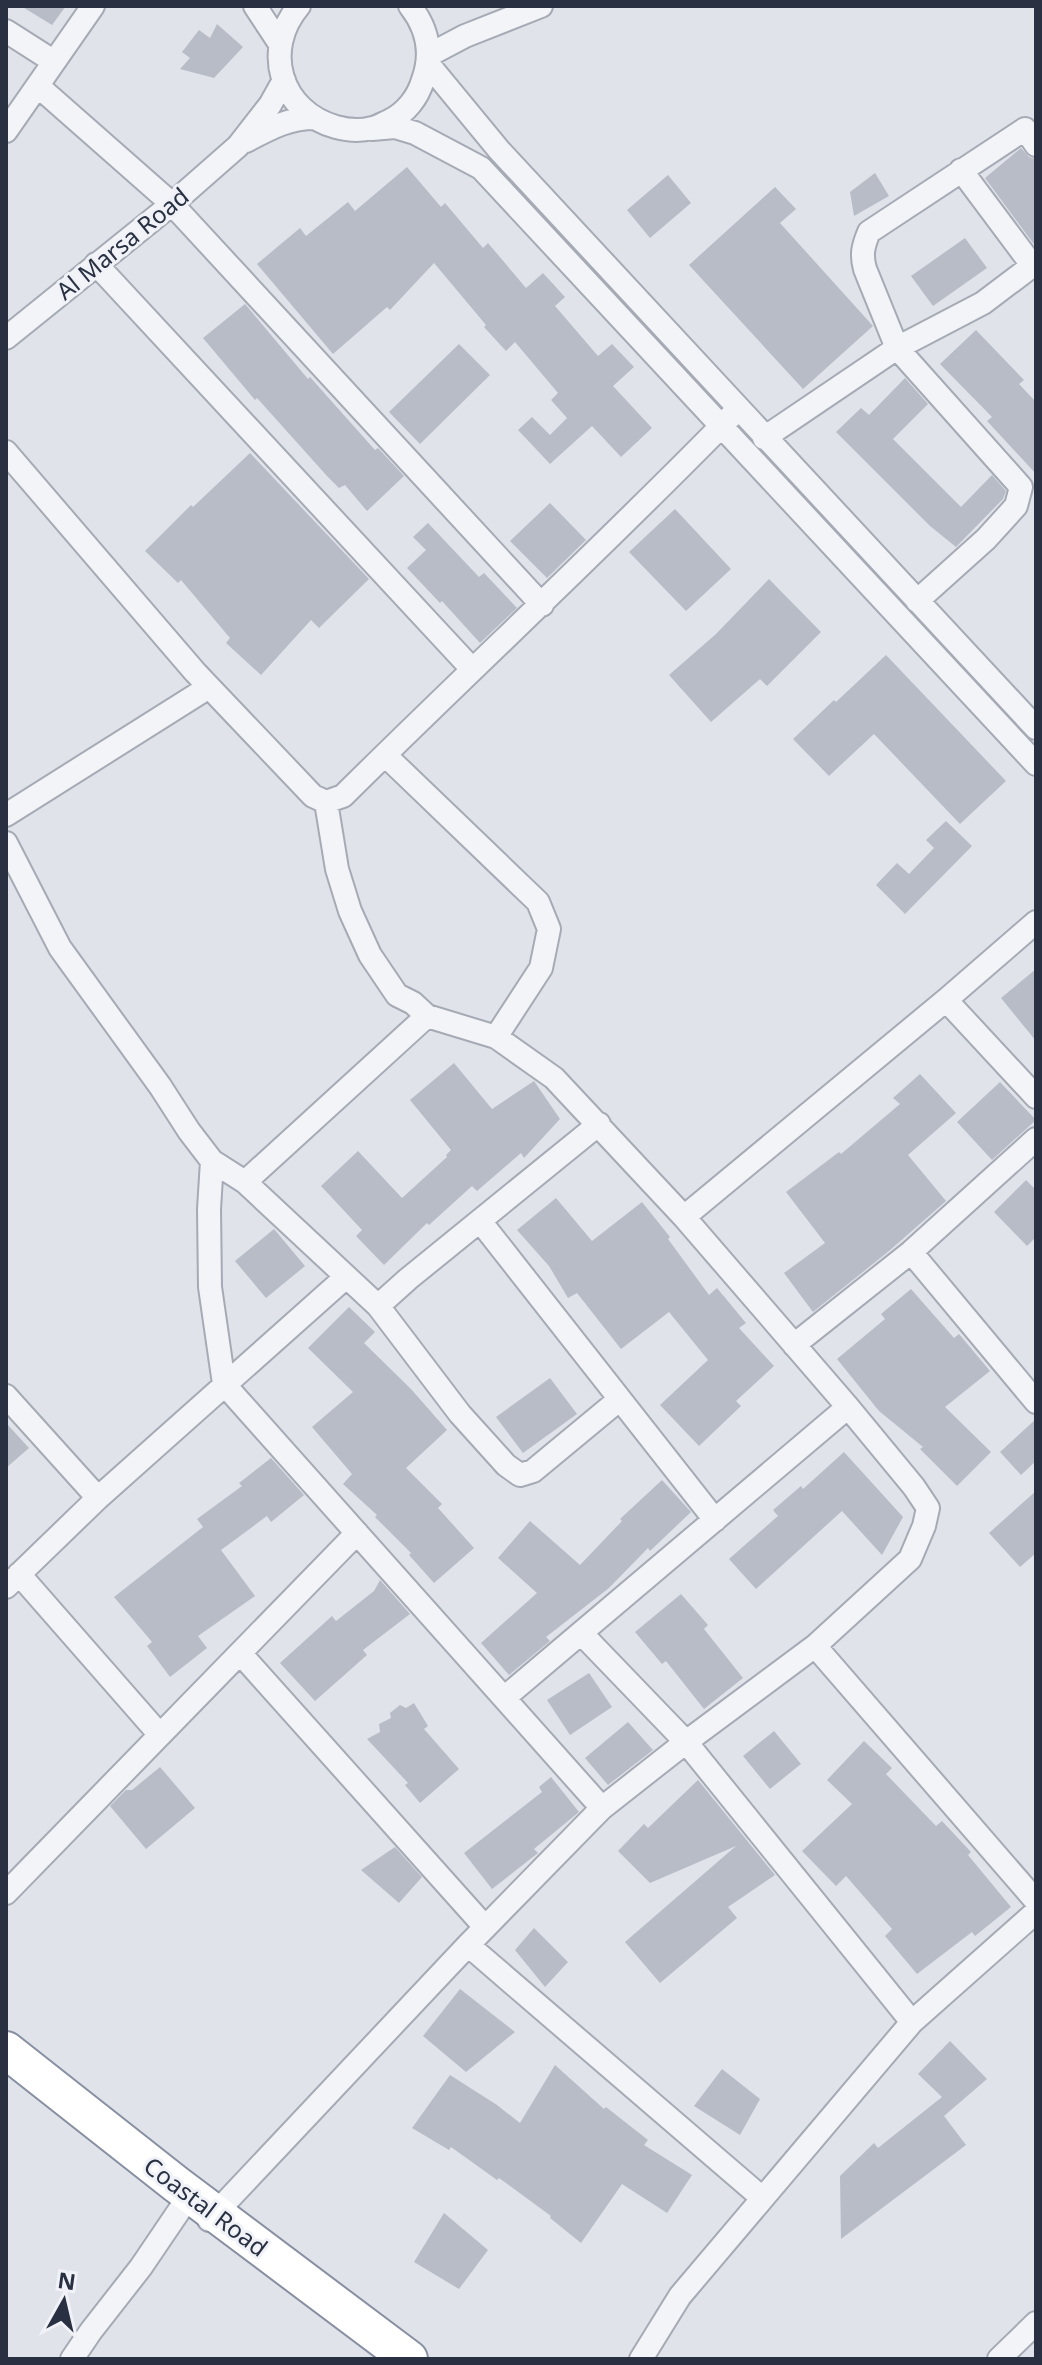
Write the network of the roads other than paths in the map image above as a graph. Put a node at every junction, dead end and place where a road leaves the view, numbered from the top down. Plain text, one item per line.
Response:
1 (93, 6) edge
2 (255, 6) edge
3 (299, 6) edge
4 (410, 6) edge
5 (541, 6) edge
6 (6, 31) edge
7 (280, 44) junction
8 (429, 60) junction
9 (53, 61) junction
10 (284, 80) junction
11 (38, 86) junction
12 (315, 118) junction
13 (372, 129) junction
14 (6, 131) edge
15 (1032, 132) edge
16 (238, 146) junction
17 (961, 170) junction
18 (172, 204) junction
19 (96, 264) junction
20 (1034, 264) edge
21 (6, 338) edge
22 (897, 348) junction
23 (738, 409) junction
24 (721, 426) junction
25 (764, 438) junction
26 (6, 452) edge
27 (917, 601) junction
28 (542, 605) junction
29 (472, 669) junction
30 (209, 687) junction
31 (1036, 728) edge
32 (385, 755) junction
33 (1036, 764) edge
34 (326, 802) junction
35 (6, 815) edge
36 (6, 843) edge
37 (1036, 922) edge
38 (946, 1000) junction
39 (427, 1016) junction
40 (496, 1037) junction
41 (1036, 1097) edge
42 (599, 1124) junction
43 (1036, 1139) edge
44 (212, 1161) junction
45 (245, 1182) junction
46 (684, 1217) junction
47 (480, 1221) junction
48 (911, 1252) junction
49 (346, 1277) junction
50 (378, 1306) junction
51 (794, 1345) junction
52 (224, 1384) junction
53 (6, 1396) edge
54 (620, 1399) junction
55 (1036, 1402) edge
56 (848, 1407) junction
57 (98, 1498) junction
58 (715, 1520) junction
59 (357, 1533) junction
60 (12, 1580) edge
61 (581, 1633) junction
62 (815, 1646) junction
63 (240, 1653) junction
64 (504, 1698) junction
65 (160, 1735) junction
66 (686, 1742) junction
67 (602, 1808) junction
68 (6, 1893) edge
69 (1036, 1901) edge
70 (1036, 1912) edge
71 (485, 1927) junction
72 (468, 1945) junction
73 (912, 2022) junction
74 (6, 2050) edge
75 (6, 2065) edge
76 (761, 2197) junction
77 (202, 2214) junction
78 (1036, 2323) edge
79 (72, 2359) edge
80 (388, 2359) edge
81 (409, 2359) edge
82 (641, 2359) edge
83 (999, 2359) edge

1 - 9 street
2 - 7 street
3 - 7 street
4 - 8 street
5 - 8 street
6 - 9 street
7 - 10 street
8 - 13 street
8 - 23 street
9 - 11 street
10 - 12 street
10 - 16 street, Al Marsa Road
11 - 14 street
11 - 18 street
12 - 13 street
12 - 16 street, Al Marsa Road
13 - 24 street
15 - 17 street
16 - 18 street, Al Marsa Road
17 - 20 street
17 - 22 street
18 - 19 street, Al Marsa Road
18 - 28 street
19 - 21 street, Al Marsa Road
19 - 29 street
20 - 22 street
22 - 25 street
22 - 27 street
23 - 24 street
23 - 25 street
24 - 28 street
24 - 33 street
25 - 27 street
26 - 30 street
27 - 31 street
28 - 29 street
29 - 32 street
30 - 34 street
30 - 35 street
32 - 34 street
32 - 40 street
34 - 39 street
36 - 44 street
37 - 38 street
38 - 41 street
38 - 46 street
39 - 40 street
39 - 45 street
40 - 42 street
42 - 46 street
42 - 47 street
43 - 48 street
44 - 45 street
44 - 52 street
45 - 49 street
46 - 51 street
47 - 50 street
47 - 54 street
48 - 51 street
48 - 55 street
49 - 50 street
49 - 52 street
50 - 54 street
51 - 56 street
52 - 57 street
52 - 59 street
53 - 57 street
54 - 58 street
56 - 58 street
56 - 62 street
57 - 60 street
58 - 61 street
59 - 63 street
59 - 64 street
60 - 65 street
61 - 64 street
61 - 66 street
62 - 66 street
62 - 69 street
63 - 65 street
63 - 71 street
64 - 67 street
65 - 68 street
66 - 67 street
66 - 73 street
67 - 71 street
70 - 73 street
71 - 72 street
72 - 76 street
72 - 77 street
73 - 76 street
74 - 77 highway, Coastal Road
75 - 77 highway, Coastal Road
76 - 82 street
77 - 79 street
77 - 80 highway, Coastal Road
77 - 81 highway, Coastal Road
78 - 83 street

